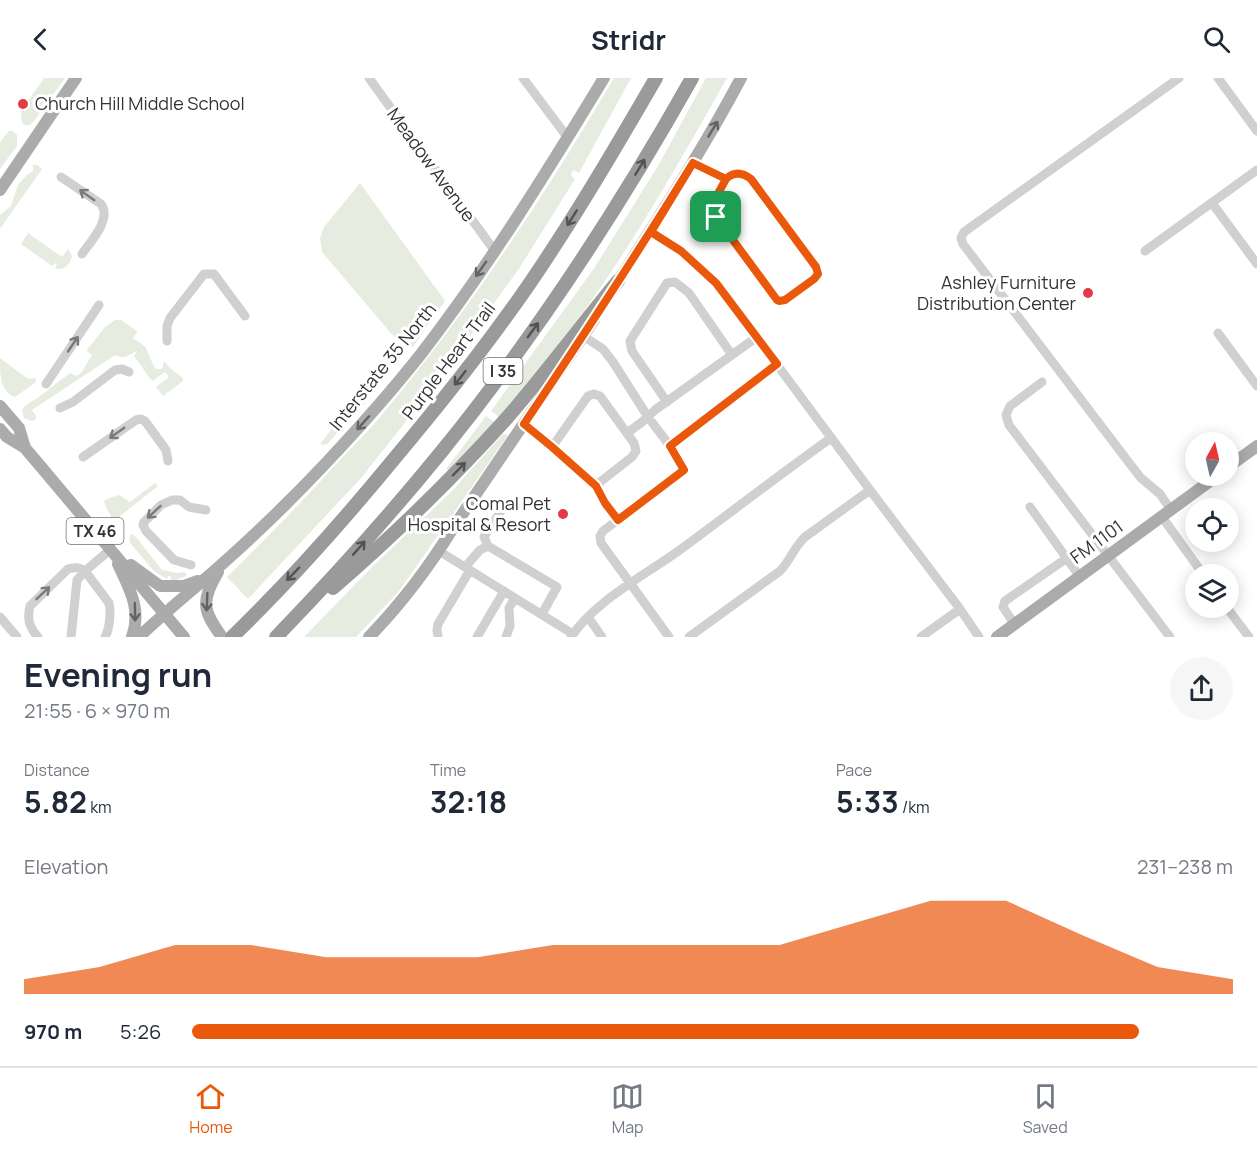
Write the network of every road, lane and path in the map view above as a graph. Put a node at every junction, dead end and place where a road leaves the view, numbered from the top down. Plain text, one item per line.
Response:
1 (76, 78) edge
2 (369, 78) edge
3 (523, 78) edge
4 (604, 78) edge
5 (656, 78) edge
6 (692, 78) edge
7 (741, 78) edge
8 (1179, 78) edge
9 (1218, 78) edge
10 (1257, 131) edge
11 (568, 138) junction
12 (693, 163) junction
13 (1257, 170) edge
14 (61, 177) dead end
15 (726, 179) junction
16 (0, 190) edge
17 (1212, 203) junction
18 (651, 232) junction
19 (494, 250) junction
20 (1145, 251) dead end
21 (82, 254) dead end
22 (1257, 264) edge
23 (618, 281) junction
24 (99, 305) dead end
25 (245, 315) dead end
26 (1218, 333) dead end
27 (583, 336) junction
28 (756, 337) junction
29 (167, 340) dead end
30 (732, 355) junction
31 (777, 364) junction
32 (129, 372) dead end
33 (1042, 382) dead end
34 (46, 384) dead end
35 (1257, 386) edge
36 (667, 402) junction
37 (0, 406) edge
38 (60, 408) dead end
39 (648, 417) junction
40 (524, 424) junction
41 (0, 429) edge
42 (627, 433) junction
43 (831, 438) junction
44 (670, 446) junction
45 (1257, 446) edge
46 (552, 447) junction
47 (25, 448) junction
48 (83, 457) dead end
49 (1239, 459) edge
50 (168, 461) dead end
51 (596, 486) junction
52 (1203, 486) edge
53 (870, 490) junction
54 (1030, 507) dead end
55 (206, 510) dead end
56 (501, 511) dead end
57 (1166, 513) junction
58 (618, 520) junction
59 (488, 546) junction
60 (111, 549) junction
61 (438, 551) junction
62 (1109, 555) junction
63 (1067, 558) junction
64 (191, 564) dead end
65 (1197, 564) edge
66 (221, 566) junction
67 (467, 568) junction
68 (85, 571) junction
69 (207, 577) junction
70 (1080, 577) junction
71 (631, 584) junction
72 (504, 591) junction
73 (515, 598) junction
74 (960, 609) junction
75 (165, 613) junction
76 (542, 614) junction
77 (0, 617) edge
78 (588, 617) junction
79 (1234, 618) edge
80 (1015, 625) junction
81 (572, 635) edge
82 (17, 637) edge
83 (38, 637) edge
84 (71, 637) edge
85 (105, 637) edge
86 (132, 637) edge
87 (139, 637) edge
88 (184, 637) edge
89 (222, 637) edge
90 (232, 637) edge
91 (277, 637) edge
92 (369, 637) edge
93 (438, 637) edge
94 (477, 637) edge
95 (506, 637) edge
96 (602, 637) edge
97 (669, 637) edge
98 (689, 637) edge
99 (921, 637) edge
100 (980, 637) edge
101 (998, 637) edge
102 (1170, 637) edge
103 (1248, 637) edge

1 - 16 main road
2 - 19 street, Meadow Avenue
3 - 11 street
4 - 11 main road, Interstate 35 North
5 -> 90 highway, Purple Heart Trail / I 35
91 -> 6 highway, I 35
12 -> 7 main road
8 - 57 street
9 - 10 street
11 - 19 main road, Interstate 35 North
12 - 15 street
12 - 18 main road
13 - 17 street
21 -> 14 street
15 - 15 street
17 - 20 street
17 - 22 street
18 - 23 main road
18 - 28 street
19 -> 66 main road, Interstate 35 North
23 - 27 main road
91 -> 23 highway
34 -> 24 street
25 - 29 street
26 - 35 street
27 - 39 street
27 - 40 main road
28 - 30 street
28 - 31 street
30 - 36 street
30 - 36 street
31 - 43 street
31 - 44 street
32 - 38 street
33 - 62 street
36 - 39 street
37 - 47 main road, TX 46
39 - 42 street
39 - 44 street
40 - 46 street
40 - 61 main road
41 - 47 main road, TX 46
42 - 46 street
42 - 51 street
43 - 53 street
43 - 71 street
44 - 58 street
45 - 49 main road
46 - 51 street
47 - 60 main road, TX 46
50 -> 48 street
51 - 58 street
52 - 57 main road, FM 1101 / FM 1101
53 - 74 street
53 - 98 street
54 - 63 street
55 -> 64 street
56 - 59 street
57 - 62 main road, FM 1101 / FM 1101
57 - 65 street
58 - 71 street
59 - 67 street
59 - 76 street
60 - 68 street
60 - 69 main road
60 - 75 main road, TX 46
60 -> 86 main road
61 - 67 street
61 - 92 main road
62 - 70 main road, FM 1101 / FM 1101
62 - 102 street
63 - 70 street
63 - 80 street
66 - 69 main road, Interstate 35 North
66 -> 89 main road
67 - 72 street
67 - 93 street
83 -> 68 street
68 - 84 street
68 - 85 street
69 - 75 main road, Interstate 35 North
70 - 80 main road, FM 1101 / FM 1101
71 - 78 street
71 - 97 street
72 - 73 street
72 - 94 street
73 - 76 street
73 - 95 street
74 - 99 street
74 - 100 street
75 - 87 main road, Interstate 35 North
75 - 88 main road, TX 46
76 - 81 street
77 - 82 street
78 - 81 street
78 - 96 street
79 - 103 street
80 - 101 main road, FM 1101 / FM 1101

